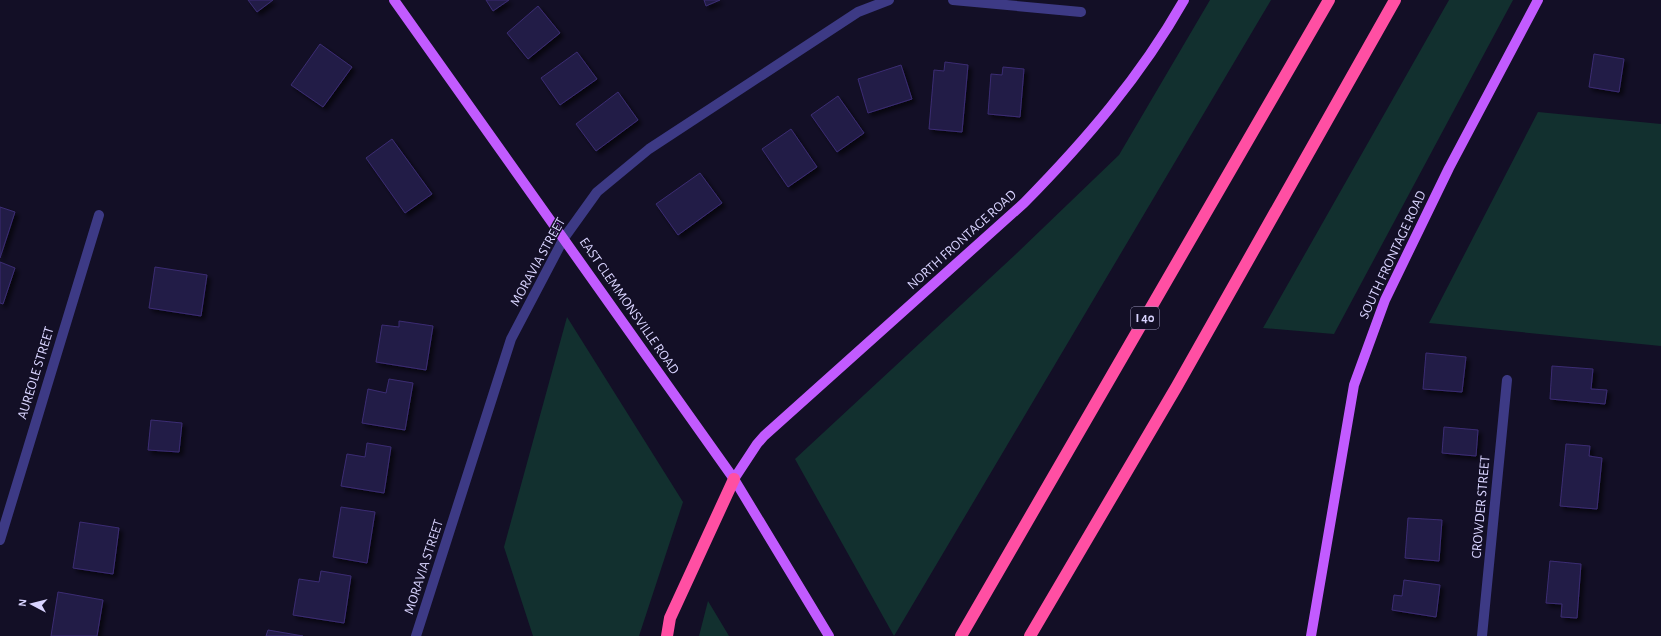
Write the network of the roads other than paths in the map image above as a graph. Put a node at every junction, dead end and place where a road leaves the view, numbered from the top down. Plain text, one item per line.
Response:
1 (394, 0) edge
2 (889, 0) edge
3 (953, 0) edge
4 (1184, 0) edge
5 (1329, 0) edge
6 (1395, 0) edge
7 (1538, 0) edge
8 (1080, 12) dead end
9 (99, 215) dead end
10 (564, 238) junction
11 (1507, 380) dead end
12 (734, 480) junction
13 (0, 540) edge
14 (416, 636) edge
15 (666, 636) edge
16 (829, 636) edge
17 (961, 636) edge
18 (1030, 636) edge
19 (1311, 636) edge
20 (1482, 636) edge

1 - 10 main road, EAST CLEMMONSVILLE ROAD
2 - 10 street, MORAVIA STREET
3 - 8 street
4 - 12 main road, NORTH FRONTAGE ROAD
5 - 17 highway, I 40
6 - 18 highway
7 - 19 main road, SOUTH FRONTAGE ROAD
9 - 13 street, AUREOLE STREET
10 - 12 main road, EAST CLEMMONSVILLE ROAD
10 - 14 street, MORAVIA STREET
11 - 20 street, CROWDER STREET
12 - 15 highway
12 - 16 main road, EAST CLEMMONSVILLE ROAD

